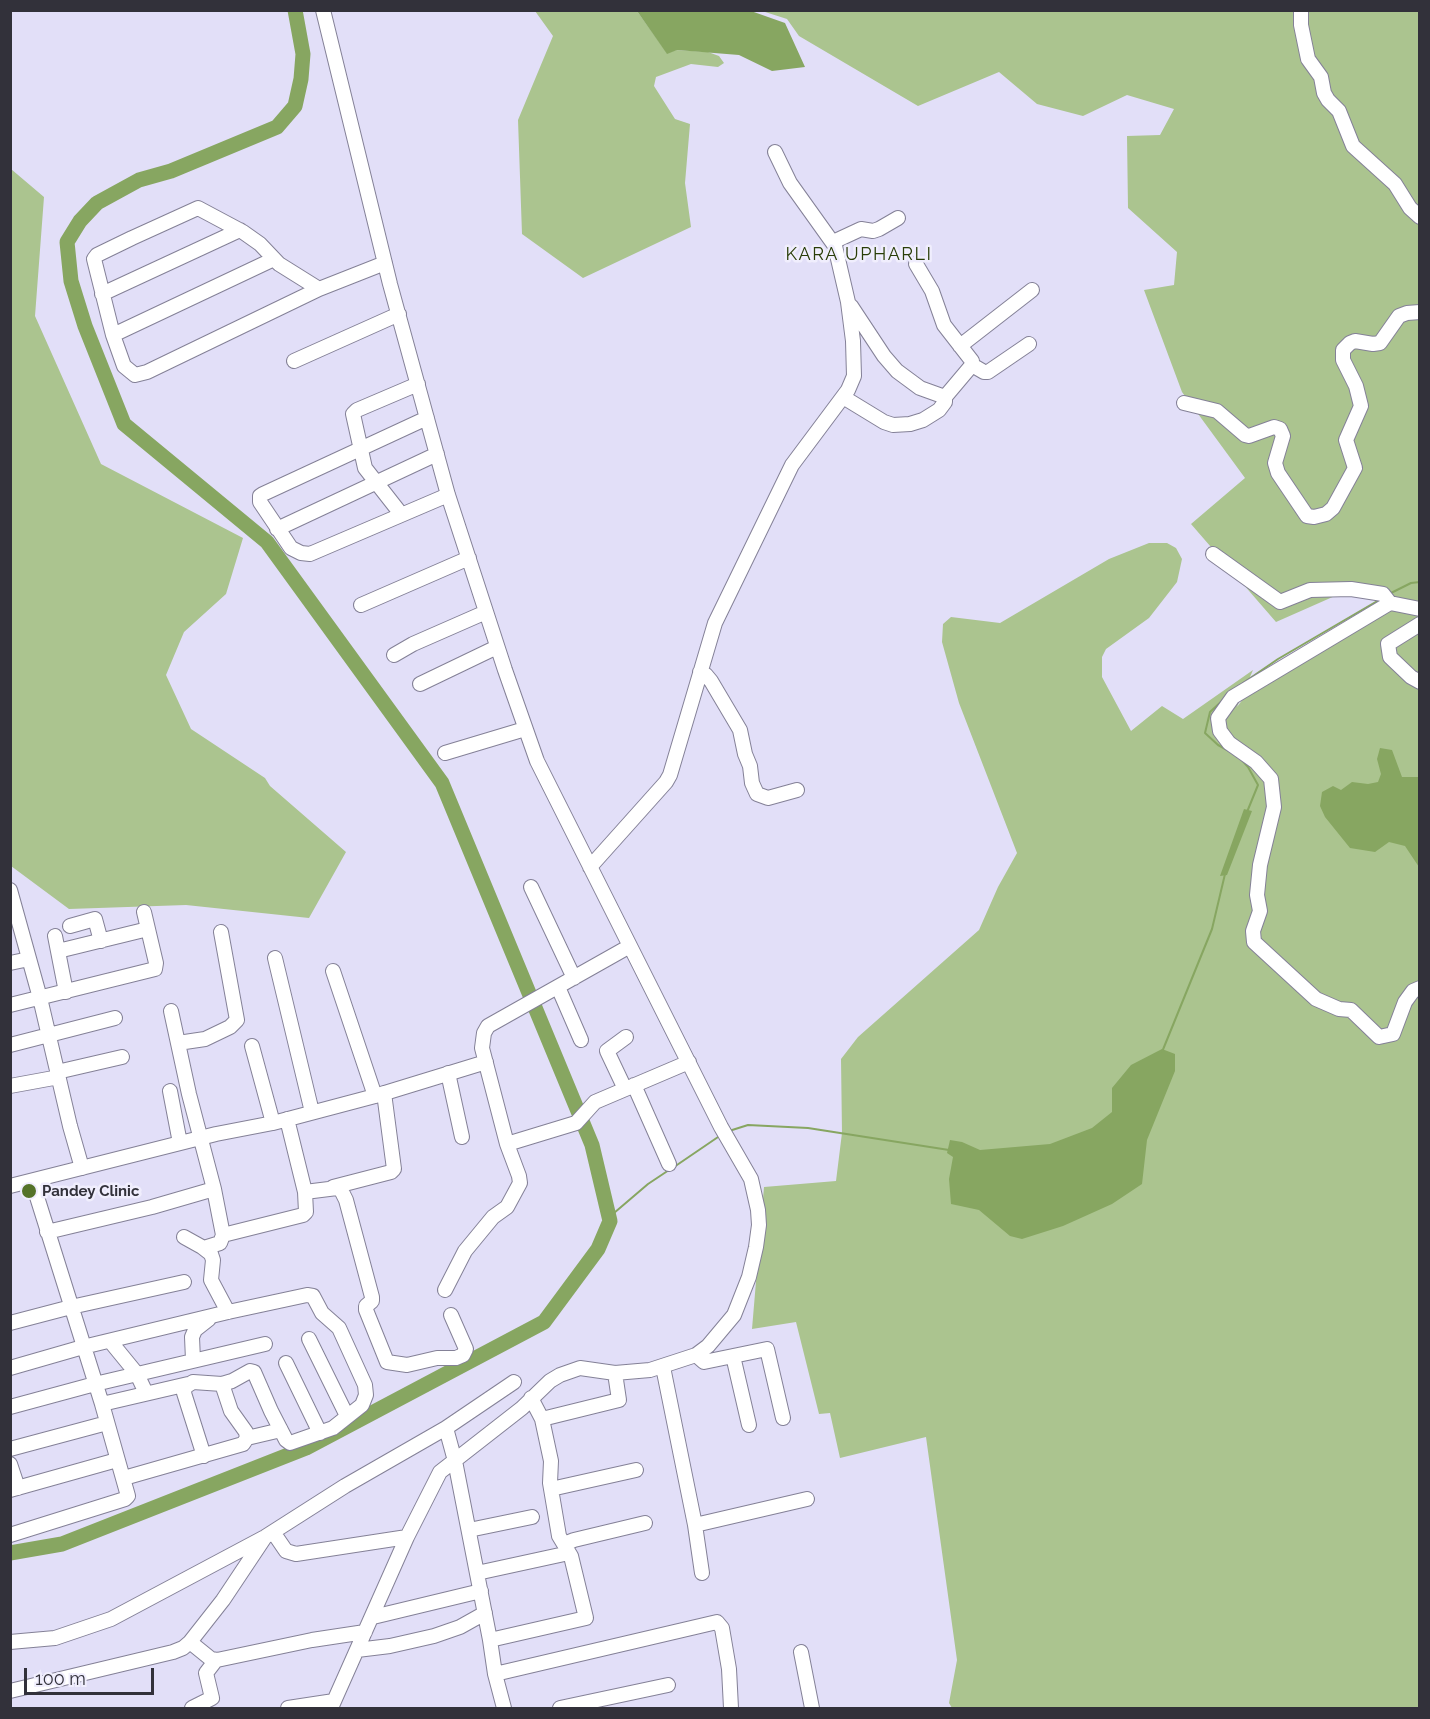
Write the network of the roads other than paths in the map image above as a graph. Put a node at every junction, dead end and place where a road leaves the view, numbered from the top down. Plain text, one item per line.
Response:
1 (322, 10) edge
2 (1300, 10) edge
3 (775, 152) dead end
4 (898, 218) dead end
5 (1419, 218) edge
6 (240, 230) junction
7 (833, 242) junction
8 (274, 260) junction
9 (386, 263) junction
10 (916, 264) dead end
11 (319, 289) junction
12 (1032, 290) dead end
13 (102, 294) junction
14 (848, 302) junction
15 (1419, 312) edge
16 (399, 315) junction
17 (113, 335) junction
18 (1029, 344) dead end
19 (960, 346) junction
20 (294, 361) dead end
21 (972, 365) junction
22 (418, 384) junction
23 (843, 397) junction
24 (945, 397) junction
25 (1184, 403) dead end
26 (427, 417) junction
27 (360, 448) junction
28 (437, 454) junction
29 (375, 481) junction
30 (448, 495) junction
31 (401, 514) junction
32 (278, 528) junction
33 (1213, 554) dead end
34 (469, 558) junction
35 (1390, 603) junction
36 (361, 605) dead end
37 (1419, 609) edge
38 (486, 612) junction
39 (1419, 624) edge
40 (497, 647) junction
41 (394, 655) dead end
42 (700, 672) junction
43 (1419, 682) edge
44 (420, 684) dead end
45 (525, 729) junction
46 (445, 753) dead end
47 (797, 790) dead end
48 (590, 867) junction
49 (531, 887) dead end
50 (12, 897) edge
51 (144, 912) dead end
52 (70, 926) dead end
53 (148, 929) junction
54 (220, 932) dead end
55 (55, 936) dead end
56 (101, 940) junction
57 (630, 946) junction
58 (58, 951) junction
59 (275, 958) dead end
60 (28, 959) junction
61 (10, 963) edge
62 (333, 971) dead end
63 (574, 978) junction
64 (1419, 988) edge
65 (553, 989) junction
66 (66, 992) junction
67 (40, 998) junction
68 (10, 1005) edge
69 (171, 1011) dead end
70 (115, 1018) dead end
71 (48, 1035) junction
72 (626, 1037) dead end
73 (581, 1040) dead end
74 (178, 1043) junction
75 (10, 1044) edge
76 (252, 1046) dead end
77 (122, 1057) dead end
78 (486, 1062) junction
79 (688, 1062) junction
80 (448, 1073) junction
81 (58, 1074) junction
82 (10, 1086) edge
83 (629, 1087) junction
84 (170, 1091) dead end
85 (379, 1095) junction
86 (312, 1112) junction
87 (287, 1119) junction
88 (273, 1123) junction
89 (462, 1137) dead end
90 (201, 1138) junction
91 (180, 1143) junction
92 (507, 1144) junction
93 (669, 1164) dead end
94 (82, 1168) junction
95 (32, 1181) junction
96 (10, 1186) edge
97 (333, 1187) junction
98 (214, 1190) junction
99 (304, 1192) junction
100 (47, 1232) junction
101 (223, 1235) junction
102 (184, 1237) dead end
103 (204, 1248) junction
104 (184, 1282) dead end
105 (445, 1290) dead end
106 (70, 1307) junction
107 (228, 1312) junction
108 (452, 1315) dead end
109 (213, 1316) junction
110 (10, 1323) edge
111 (309, 1339) dead end
112 (110, 1341) junction
113 (265, 1344) dead end
114 (83, 1347) junction
115 (696, 1355) junction
116 (733, 1356) junction
117 (193, 1360) junction
118 (286, 1363) dead end
119 (663, 1367) junction
120 (10, 1368) edge
121 (615, 1373) junction
122 (137, 1374) junction
123 (514, 1382) dead end
124 (95, 1384) junction
125 (188, 1384) junction
126 (222, 1384) junction
127 (146, 1393) junction
128 (531, 1398) junction
129 (102, 1404) junction
130 (10, 1407) edge
131 (347, 1416) junction
132 (783, 1418) dead end
133 (542, 1419) junction
134 (107, 1423) junction
135 (749, 1425) dead end
136 (446, 1428) junction
137 (281, 1430) junction
138 (320, 1433) junction
139 (247, 1438) junction
140 (10, 1449) edge
141 (204, 1456) junction
142 (117, 1460) junction
143 (455, 1461) junction
144 (10, 1464) edge
145 (636, 1470) dead end
146 (123, 1478) junction
147 (14, 1489) edge
148 (551, 1489) junction
149 (807, 1499) dead end
150 (532, 1517) dead end
151 (645, 1523) dead end
152 (695, 1526) junction
153 (469, 1530) junction
154 (269, 1534) junction
155 (10, 1535) edge
156 (407, 1537) junction
157 (567, 1549) junction
158 (477, 1573) junction
159 (702, 1573) dead end
160 (481, 1591) junction
161 (485, 1613) junction
162 (373, 1617) junction
163 (365, 1632) junction
164 (490, 1640) junction
165 (10, 1642) edge
166 (190, 1642) junction
167 (357, 1650) junction
168 (801, 1652) dead end
169 (216, 1660) junction
170 (495, 1674) junction
171 (668, 1684) dead end
172 (10, 1691) edge
173 (601, 1704) edge
174 (332, 1705) edge
175 (192, 1708) edge
176 (288, 1708) edge
177 (504, 1708) edge
178 (560, 1708) edge
179 (731, 1708) edge
180 (812, 1708) edge

1 - 9 street
2 - 5 street
3 - 7 street
4 - 7 street
6 - 8 street
6 - 13 street
6 - 13 street
7 - 14 street
8 - 11 street
8 - 17 street
9 - 11 street
9 - 16 street
10 - 19 street
11 - 17 street
12 - 19 street
13 - 17 street
14 - 23 street
14 - 24 street
15 - 25 street
16 - 20 street
16 - 22 street
18 - 21 street
19 - 21 street
21 - 24 street
22 - 26 street
22 - 27 street
23 - 24 street
23 - 42 street
26 - 27 street
26 - 28 street
27 - 29 street
27 - 32 street
28 - 29 street
28 - 30 street
29 - 31 street
29 - 32 street
30 - 31 street
30 - 34 street
31 - 32 street
33 - 35 street
34 - 36 street
34 - 38 street
35 - 37 street
35 - 64 street
38 - 40 street
38 - 41 street
39 - 43 street
40 - 44 street
40 - 45 street
42 - 47 street
42 - 48 street
45 - 46 street
45 - 48 street
48 - 57 street
49 - 63 street
50 - 60 street
51 - 53 street
52 - 56 street
53 - 56 street
53 - 66 street
54 - 74 street
55 - 58 street
56 - 58 street
57 - 63 street
57 - 79 street
58 - 66 street
59 - 86 street
60 - 61 street
60 - 67 street
62 - 85 street
63 - 65 street
65 - 73 street
65 - 78 street
66 - 67 street
67 - 68 street
67 - 71 street
69 - 74 street
70 - 71 street
71 - 75 street
71 - 81 street
72 - 83 street
74 - 90 street
76 - 88 street
77 - 81 street
78 - 80 street
78 - 92 street
79 - 83 street
79 - 115 street
80 - 85 street
80 - 89 street
81 - 82 street
81 - 94 street
83 - 92 street
83 - 93 street
84 - 91 street
85 - 86 street
85 - 97 street
86 - 87 street
87 - 88 street
87 - 99 street
88 - 90 street
90 - 91 street
90 - 98 street
91 - 94 street
92 - 105 street
94 - 95 street
95 - 96 street
95 - 100 street
97 - 99 street
97 - 108 street
98 - 100 street
98 - 101 street
99 - 101 street
100 - 106 street
101 - 103 street
102 - 103 street
103 - 107 street
104 - 106 street
106 - 110 street
106 - 114 street
107 - 109 street
107 - 131 street
109 - 112 street
109 - 117 street
111 - 131 street
112 - 114 street
112 - 122 street
113 - 117 street
114 - 120 street
114 - 124 street
115 - 116 street
115 - 119 street
116 - 132 street
116 - 135 street
117 - 122 street
118 - 138 street
119 - 121 street
119 - 152 street
121 - 128 street
121 - 133 street
122 - 124 street
122 - 127 street
123 - 136 street
124 - 129 street
124 - 130 street
125 - 126 street
125 - 127 street
125 - 141 street
126 - 137 street
126 - 139 street
127 - 129 street
128 - 133 street
128 - 143 street
129 - 134 street
131 - 138 street
133 - 148 street
134 - 140 street
134 - 142 street
136 - 143 street
136 - 154 street
137 - 138 street
137 - 139 street
139 - 141 street
141 - 146 street
142 - 146 street
142 - 147 street
143 - 153 street
143 - 156 street
144 - 147 street
145 - 148 street
146 - 155 street
148 - 157 street
149 - 152 street
150 - 153 street
151 - 157 street
152 - 159 street
153 - 158 street
154 - 156 street
154 - 165 street
154 - 166 street
156 - 162 street
157 - 158 street
157 - 164 street
158 - 160 street
160 - 161 street
160 - 162 street
161 - 164 street
161 - 167 street
162 - 163 street
163 - 167 street
163 - 169 street
164 - 170 street
166 - 169 street
166 - 172 street
167 - 174 street
168 - 180 street
169 - 175 street
170 - 177 street
170 - 179 street
171 - 173 street
173 - 178 street
174 - 176 street

